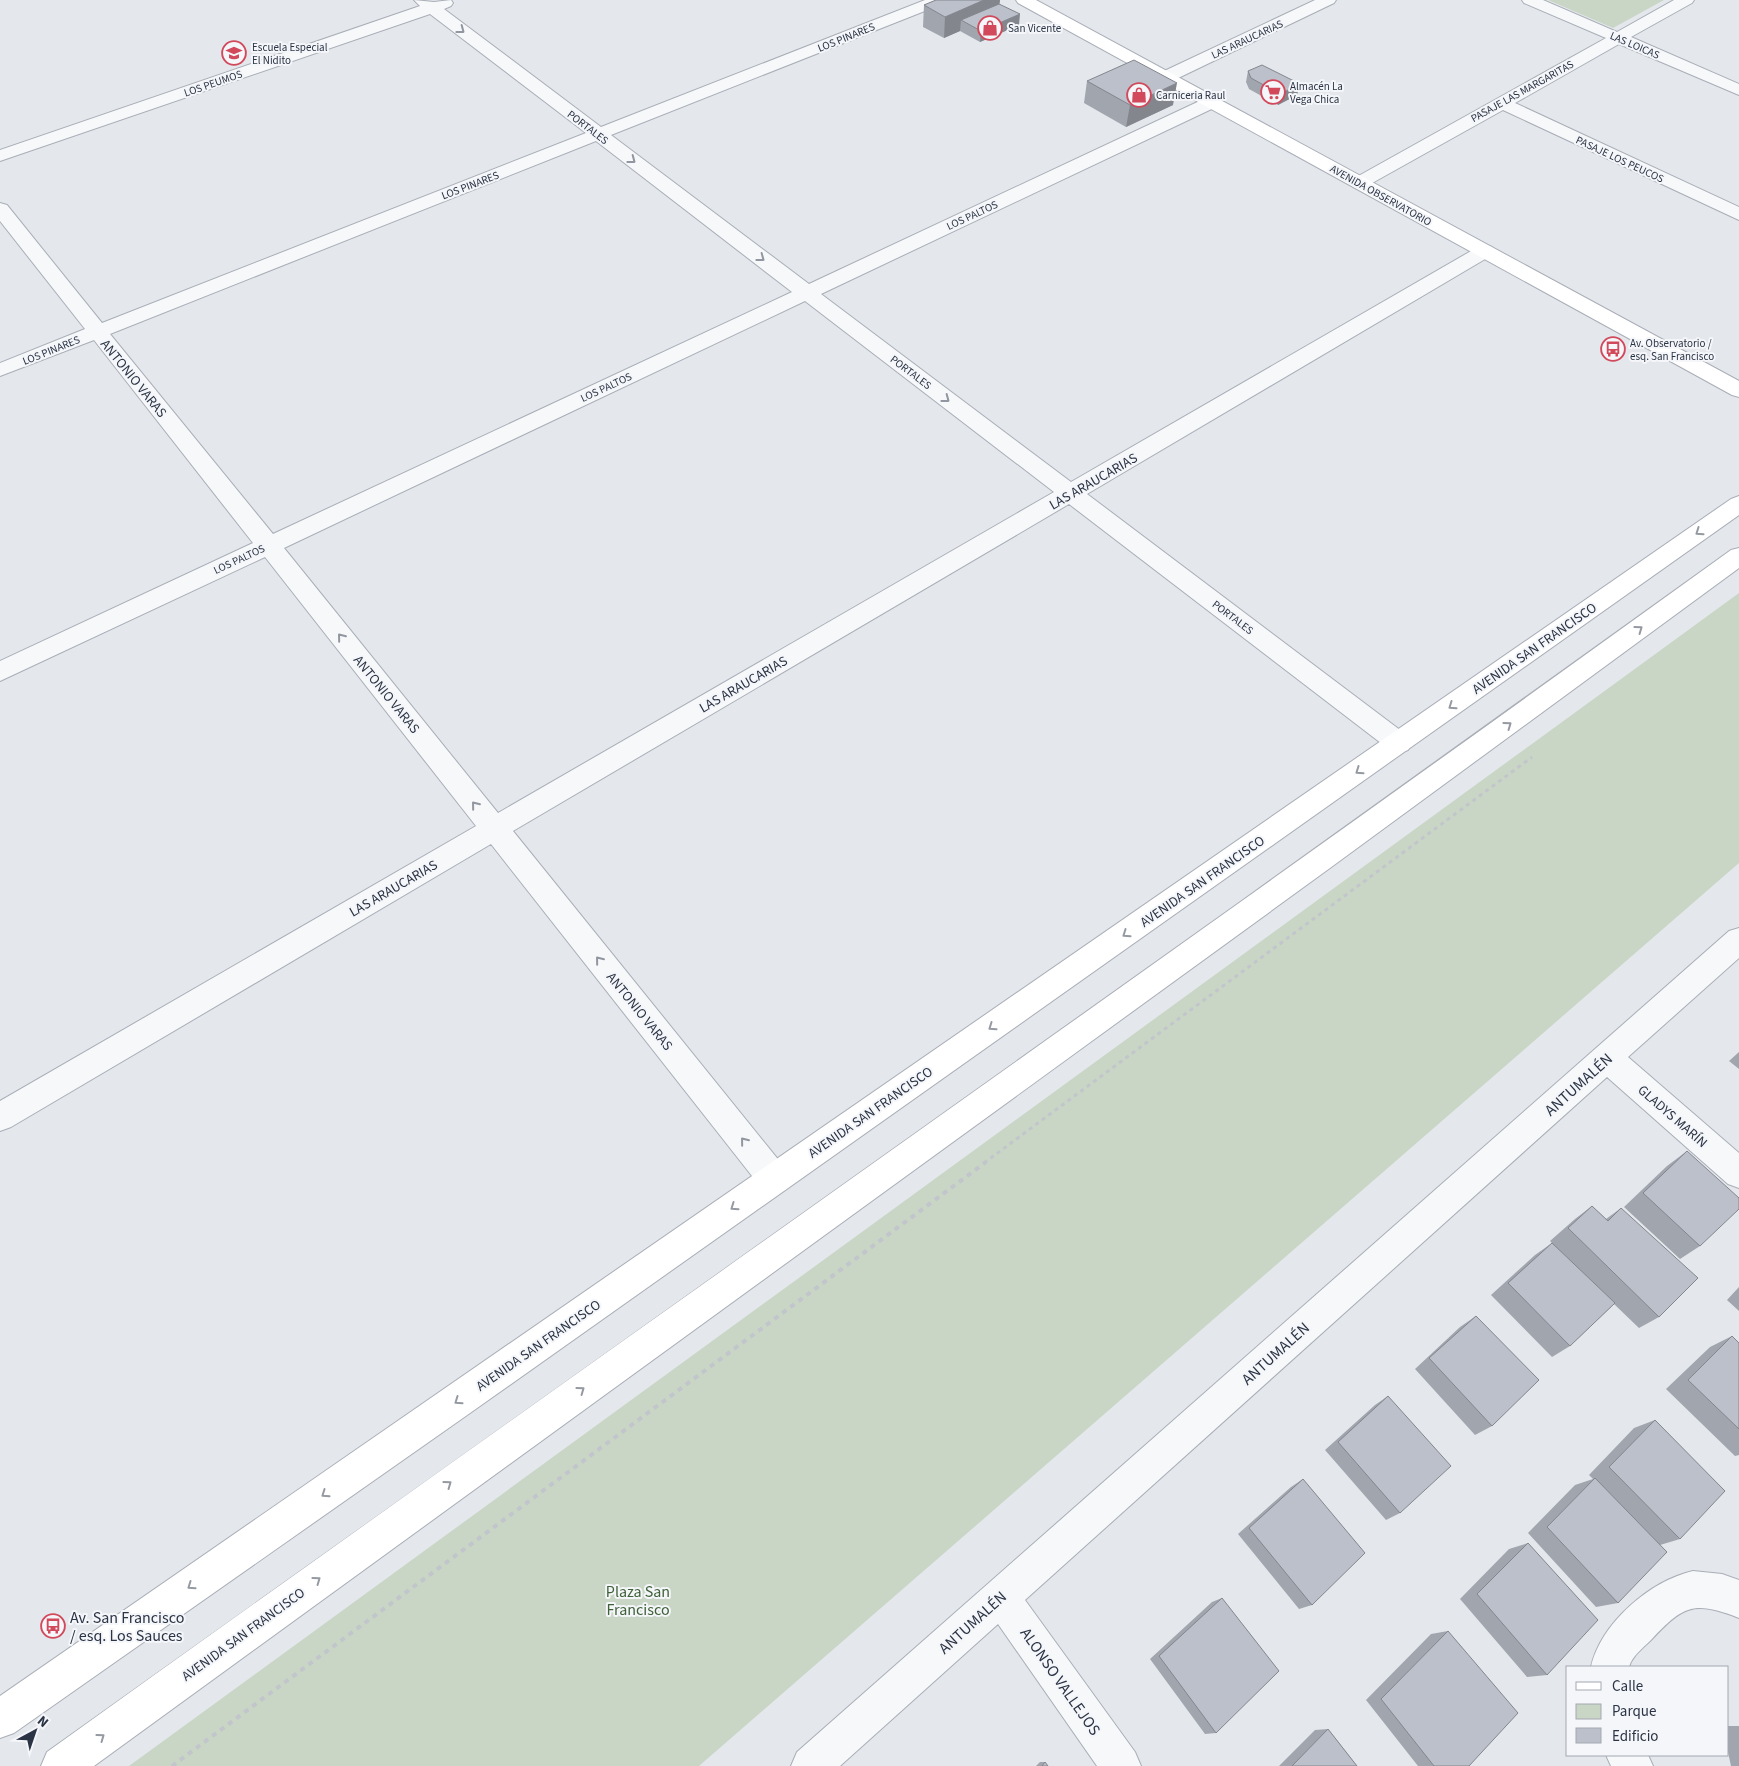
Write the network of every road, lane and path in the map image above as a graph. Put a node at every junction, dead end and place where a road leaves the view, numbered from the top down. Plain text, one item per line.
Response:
1 (454, 0) edge
2 (939, 0) edge
3 (1024, 0) edge
4 (1328, 0) edge
5 (1530, 0) edge
6 (1686, 0) edge
7 (427, 4) edge
8 (1618, 38) junction
9 (1166, 77) junction
10 (1739, 90) edge
11 (1212, 102) junction
12 (1502, 103) junction
13 (599, 134) junction
14 (0, 156) edge
15 (1359, 183) junction
16 (0, 209) edge
17 (1739, 214) edge
18 (1485, 251) junction
19 (807, 293) junction
20 (97, 332) junction
21 (0, 370) edge
22 (1739, 390) edge
23 (1070, 494) junction
24 (1739, 504) edge
25 (268, 546) junction
26 (1739, 556) edge
27 (0, 672) edge
28 (1399, 743) junction
29 (1533, 757) dead end
30 (494, 829) junction
31 (1739, 940) edge
32 (1607, 1058) junction
33 (0, 1118) edge
34 (1739, 1173) edge
35 (774, 1179) junction
36 (1001, 1597) junction
37 (1739, 1598) edge
38 (1610, 1666) edge
39 (0, 1719) edge
40 (61, 1766) edge
41 (172, 1766) edge
42 (811, 1766) edge
43 (1121, 1766) edge

1 - 7 street, LOS PEUMOS
2 - 13 street, LOS PINARES
3 - 9 main road, AVENIDA OBSERVATORIO
4 - 9 street, LAS ARAUCARIAS
5 - 8 street, LAS LOICAS
6 - 8 street, PASAJE LAS MARGARITAS
7 -> 13 street, PORTALES
7 - 14 street, LOS PEUMOS
8 - 10 street, LAS LOICAS
8 - 12 street, PASAJE LAS MARGARITAS
9 - 11 main road, AVENIDA OBSERVATORIO
11 - 15 main road, AVENIDA OBSERVATORIO
11 - 19 street, LOS PALTOS
12 - 15 street, PASAJE LAS MARGARITAS
12 - 17 street, PASAJE LOS PEUCOS
13 -> 19 street, PORTALES
13 - 20 street, LOS PINARES
15 - 18 main road, AVENIDA OBSERVATORIO
16 - 20 street, ANTONIO VARAS
18 - 22 main road, AVENIDA OBSERVATORIO
18 - 23 street, LAS ARAUCARIAS
19 -> 23 street, PORTALES
19 - 25 street, LOS PALTOS
20 - 21 street, LOS PINARES
20 - 25 street, ANTONIO VARAS
23 - 28 street, PORTALES
23 - 30 street, LAS ARAUCARIAS
24 -> 28 main road, AVENIDA SAN FRANCISCO
25 - 27 street, LOS PALTOS
30 -> 25 street, ANTONIO VARAS
40 -> 26 main road, AVENIDA SAN FRANCISCO
28 -> 35 main road, AVENIDA SAN FRANCISCO
29 - 41 path
30 - 33 street, LAS ARAUCARIAS
35 -> 30 street, ANTONIO VARAS
31 - 32 street, ANTUMALÉN
32 - 34 street, GLADYS MARÍN
32 - 36 street, ANTUMALÉN
35 -> 39 main road, AVENIDA SAN FRANCISCO
36 - 42 street, ANTUMALÉN
36 - 43 street, ALONSO VALLEJOS
37 - 38 street

